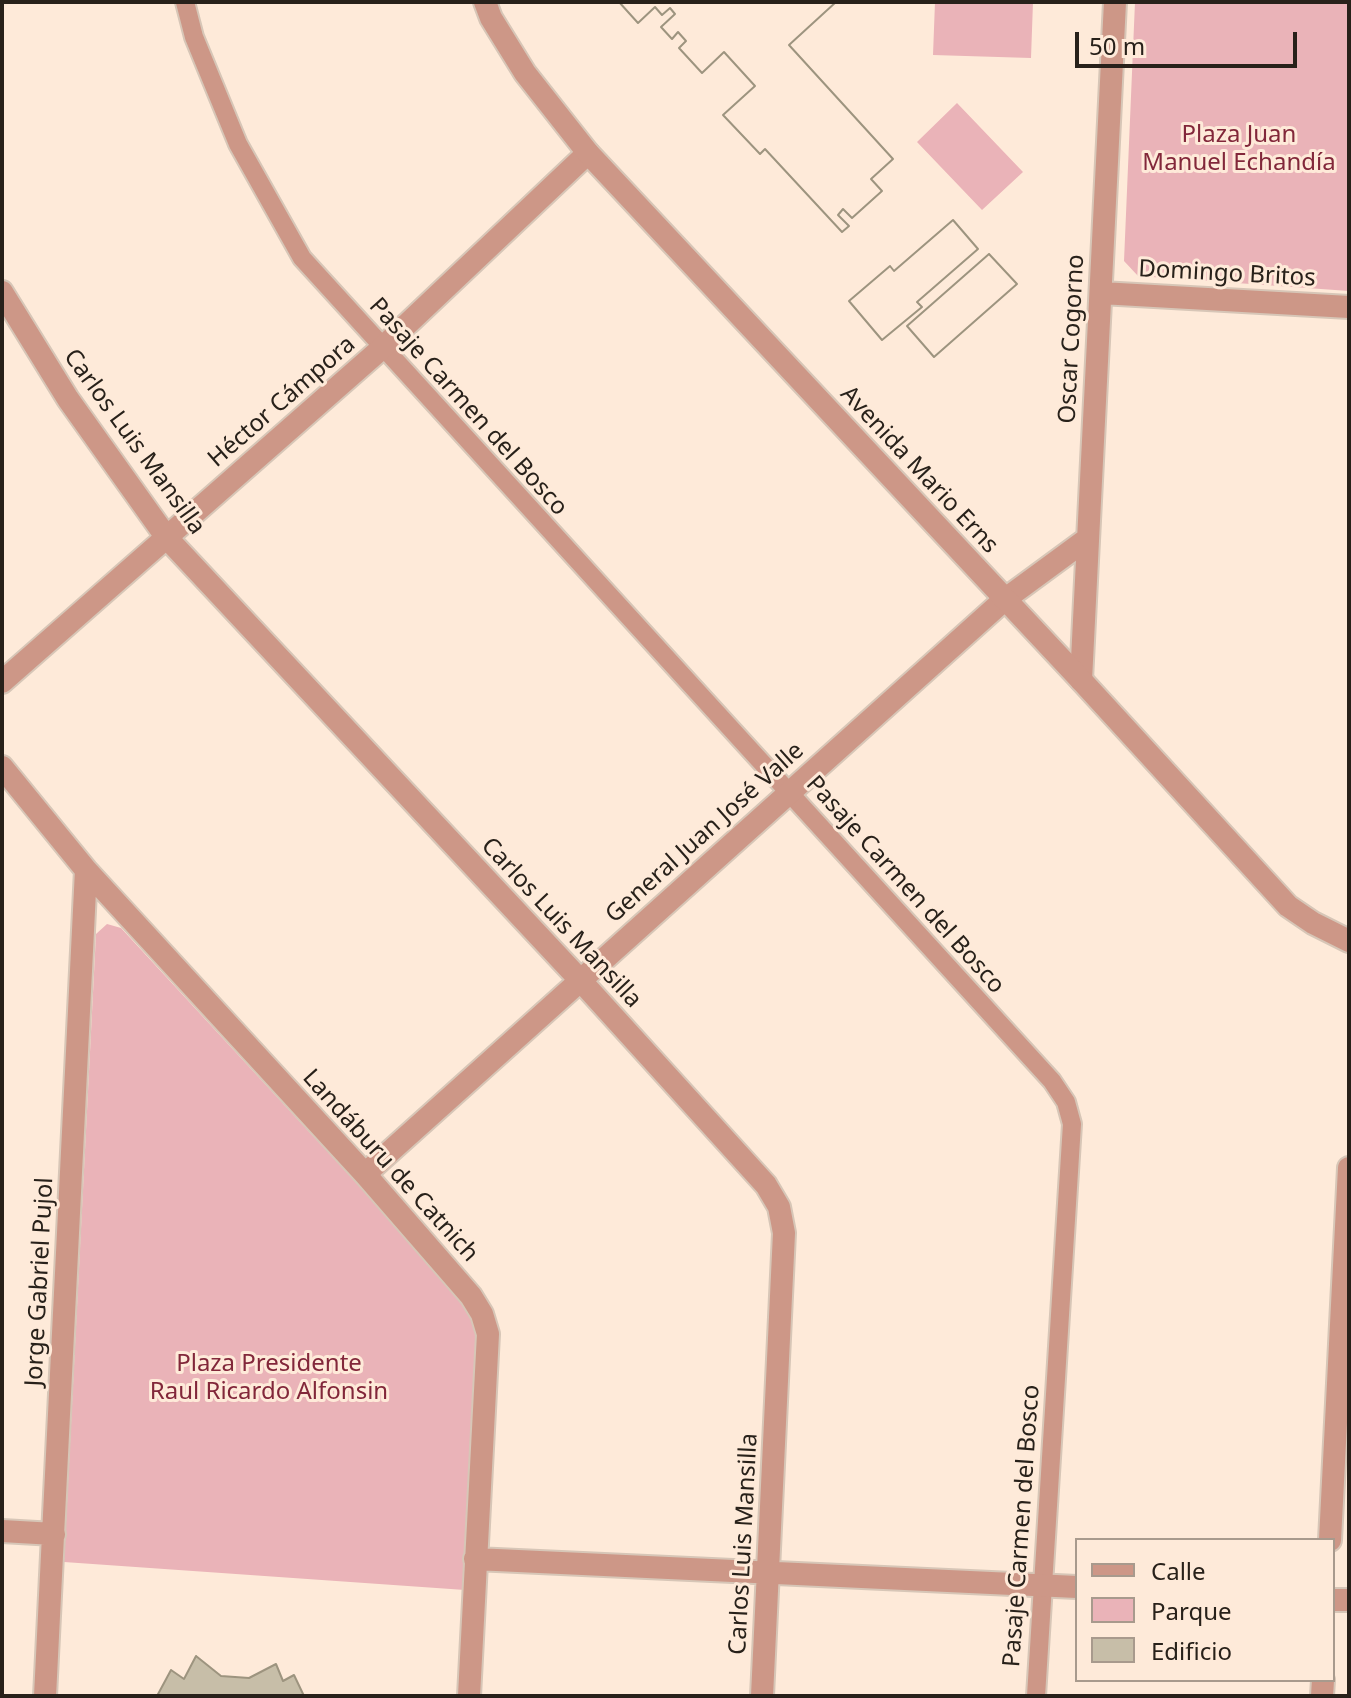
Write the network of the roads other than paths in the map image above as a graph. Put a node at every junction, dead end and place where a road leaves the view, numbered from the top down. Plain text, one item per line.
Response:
1 (185, 2) edge
2 (485, 2) edge
3 (1115, 2) edge
4 (588, 153) junction
5 (2, 292) edge
6 (1101, 293) junction
7 (1349, 307) edge
8 (382, 348) junction
9 (167, 538) junction
10 (1087, 539) junction
11 (1004, 600) junction
12 (1081, 680) junction
13 (2, 682) edge
14 (2, 767) edge
15 (788, 793) junction
16 (86, 870) junction
17 (1349, 941) edge
18 (581, 981) junction
19 (1349, 1168) edge
20 (365, 1174) junction
21 (2, 1531) edge
22 (54, 1534) junction
23 (1330, 1538) edge
24 (475, 1559) junction
25 (769, 1573) junction
26 (1042, 1585) junction
27 (1075, 1587) edge
28 (45, 1696) edge
29 (469, 1696) edge
30 (762, 1696) edge
31 (1036, 1696) edge

1 - 8 lane, Pasaje Carmen del Bosco
2 - 4 street, Avenida Mario Erns
3 - 6 street, Oscar Cogorno
4 - 8 street, Héctor Cámpora
4 - 11 street, Avenida Mario Erns
5 - 9 street, Carlos Luis Mansilla
6 - 7 street, Domingo Britos
6 - 10 street, Oscar Cogorno
8 - 9 street, Héctor Cámpora
8 - 15 lane, Pasaje Carmen del Bosco
9 - 13 street, Héctor Cámpora
9 - 18 street, Carlos Luis Mansilla
10 - 11 street, General Juan José Valle
10 - 12 street, Oscar Cogorno
11 - 12 street, Avenida Mario Erns
11 - 15 street, General Juan José Valle
12 - 17 street, Avenida Mario Erns
14 - 16 street, Landáburu de Catnich
15 - 18 street, General Juan José Valle
15 - 26 lane, Pasaje Carmen del Bosco
16 - 20 street, Landáburu de Catnich
16 - 22 street, Jorge Gabriel Pujol
18 - 20 street, General Juan José Valle
18 - 25 street, Carlos Luis Mansilla
19 - 23 street
20 - 24 street, Landáburu de Catnich
21 - 22 street
22 - 28 street, Jorge Gabriel Pujol
24 - 25 street
24 - 29 street, Landáburu de Catnich
25 - 26 street
25 - 30 street, Carlos Luis Mansilla
26 - 27 street
26 - 31 lane, Pasaje Carmen del Bosco

